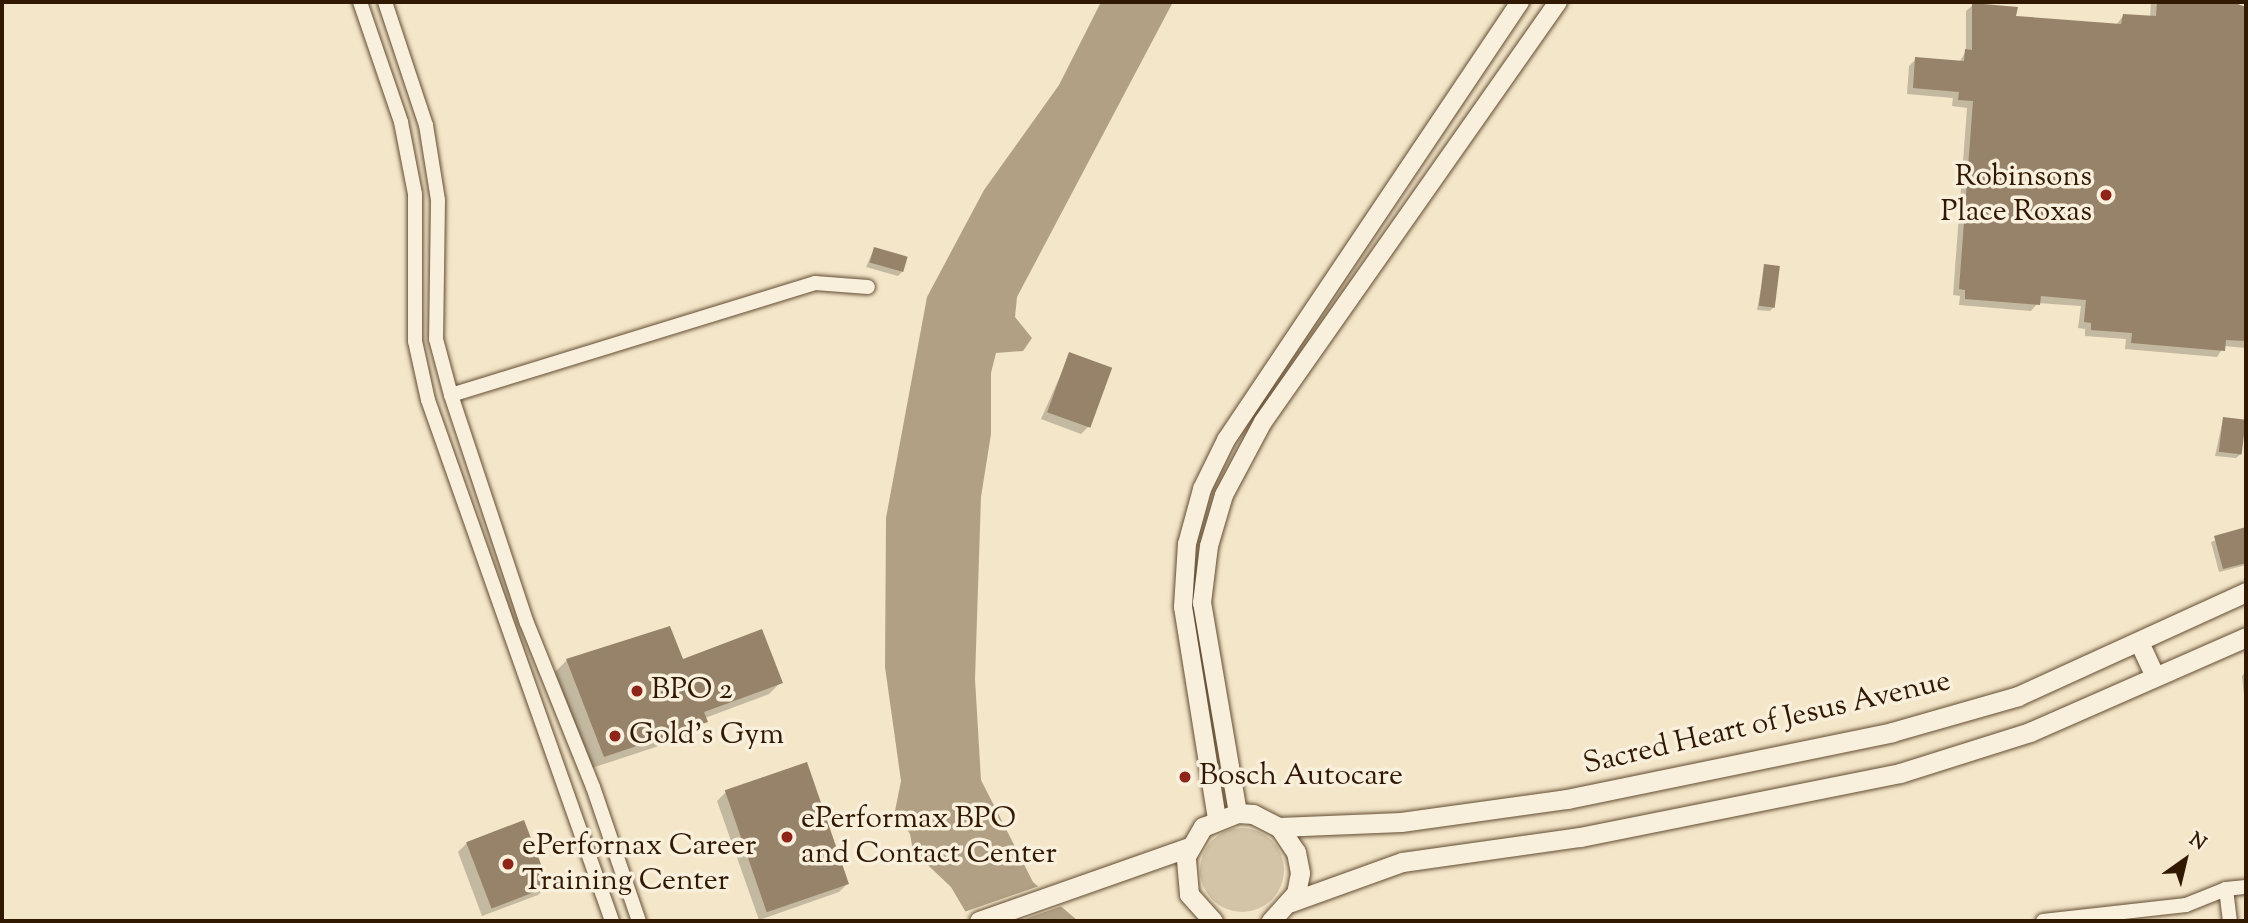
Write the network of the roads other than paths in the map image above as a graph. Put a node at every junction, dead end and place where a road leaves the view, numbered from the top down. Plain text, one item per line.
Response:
1 (360, 2) edge
2 (385, 2) edge
3 (1520, 2) edge
4 (1558, 2) edge
5 (412, 283) junction
6 (435, 284) junction
7 (868, 287) dead end
8 (451, 395) junction
9 (2246, 592) edge
10 (527, 623) junction
11 (507, 633) junction
12 (2246, 636) edge
13 (2139, 642) junction
14 (2155, 676) junction
15 (555, 697) junction
16 (536, 703) junction
17 (593, 787) junction
18 (568, 796) junction
19 (1238, 813) junction
20 (1217, 819) junction
21 (1279, 827) junction
22 (1189, 847) junction
23 (2246, 887) edge
24 (2226, 889) junction
25 (1291, 902) junction
26 (612, 921) edge
27 (639, 921) edge
28 (979, 921) edge
29 (1213, 921) edge
30 (1271, 921) edge
31 (2043, 921) edge
32 (2230, 921) edge

1 - 5 street
2 - 6 street
3 - 20 street
4 - 19 street
5 - 6 street
5 - 11 street
6 - 8 street
7 - 8 street
8 - 10 street
9 - 13 main road, Sacred Heart of Jesus Avenue
10 - 11 street
10 - 15 street
11 - 16 street
12 - 14 main road
13 - 14 main road
13 - 21 main road, Sacred Heart of Jesus Avenue
14 - 25 main road
15 - 16 street
15 - 17 street
16 - 18 street
17 - 18 street
17 - 27 street
18 - 26 street
19 - 20 main road
19 - 21 main road
20 - 22 main road
21 - 25 main road
22 - 28 main road
22 - 29 main road
23 - 24 street
24 - 31 street
24 - 32 street
25 - 30 main road

